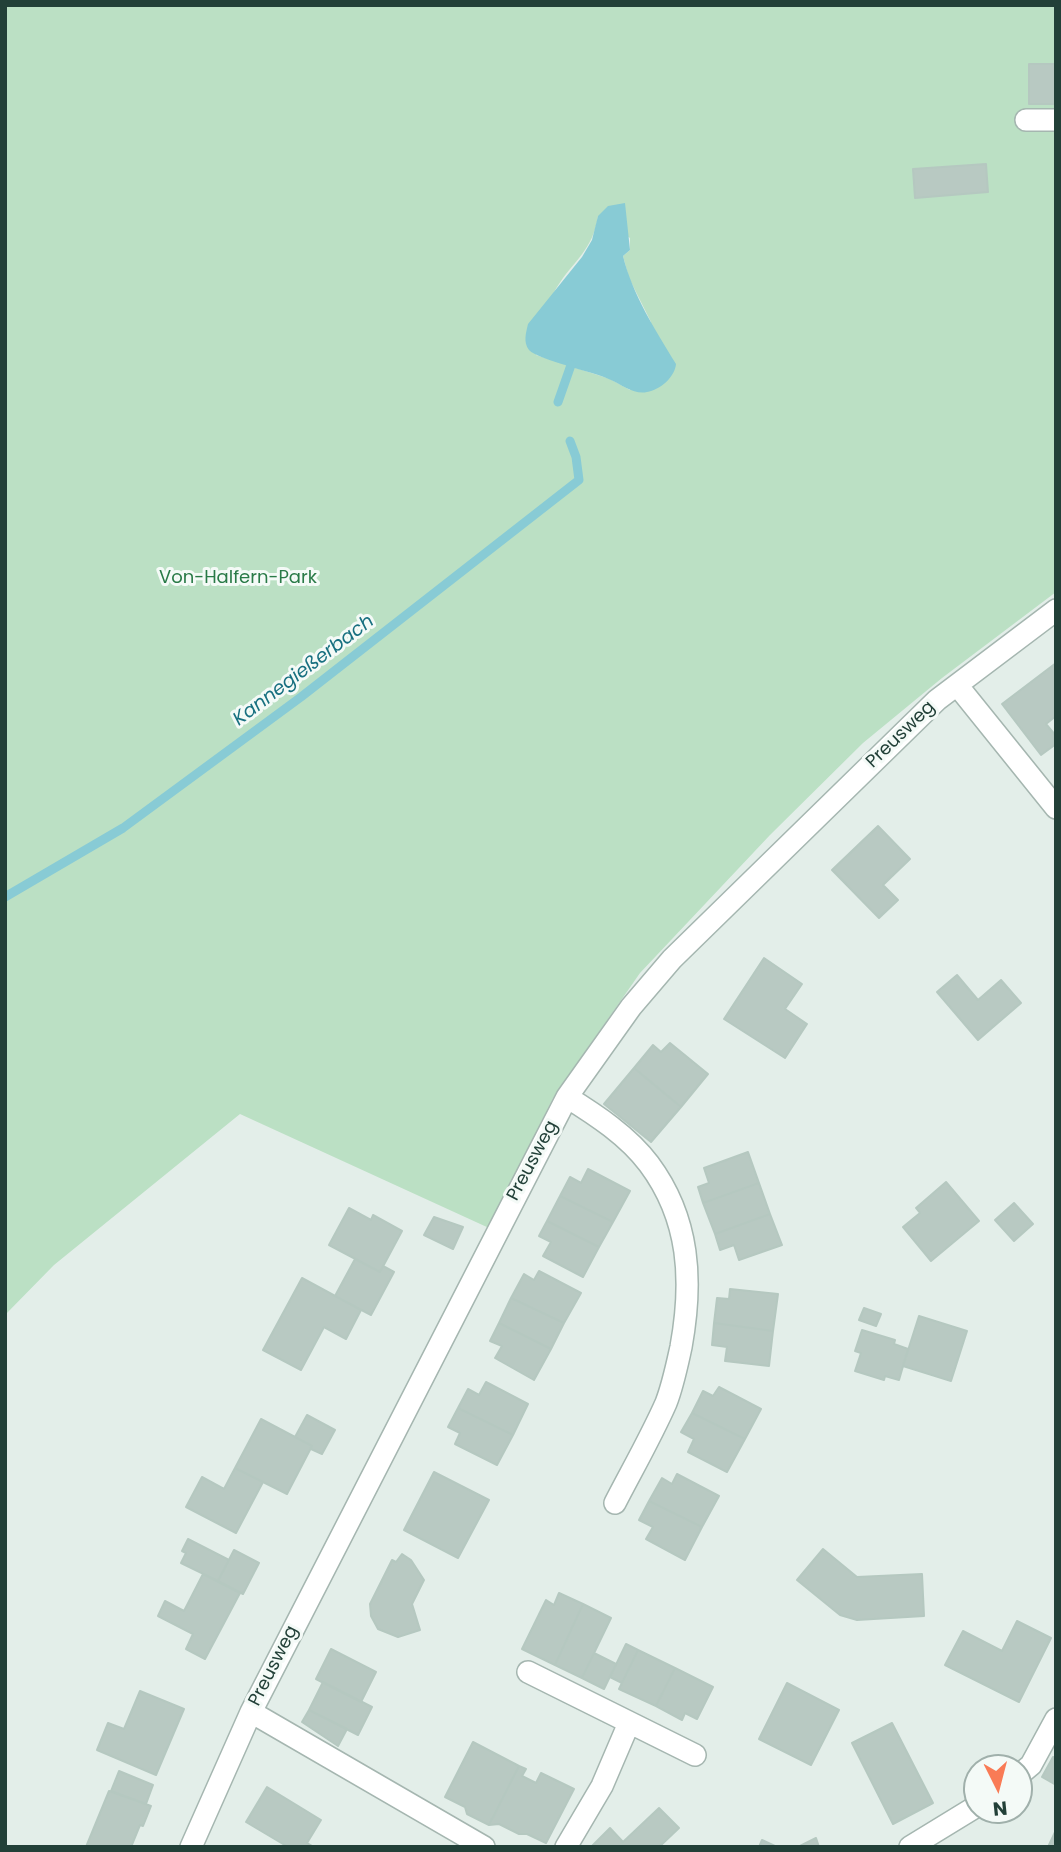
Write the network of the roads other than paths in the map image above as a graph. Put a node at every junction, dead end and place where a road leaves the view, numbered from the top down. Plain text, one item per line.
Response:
1 (1026, 120) dead end
2 (1056, 120) edge
3 (1056, 610) edge
4 (957, 685) junction
5 (1056, 808) edge
6 (567, 1097) junction
7 (615, 1503) dead end
8 (528, 1672) dead end
9 (251, 1712) junction
10 (1056, 1719) edge
11 (629, 1723) junction
12 (695, 1755) dead end
13 (1033, 1761) edge
14 (963, 1814) edge
15 (191, 1847) edge
16 (484, 1847) edge
17 (566, 1847) edge
18 (910, 1847) edge

1 - 2 street
3 - 4 street, Preusweg
4 - 5 street
4 - 6 street, Preusweg
6 - 7 street
6 - 9 street, Preusweg
8 - 11 street
9 - 15 street, Preusweg
9 - 16 street
10 - 13 street
11 - 12 street
11 - 17 street
14 - 18 street

